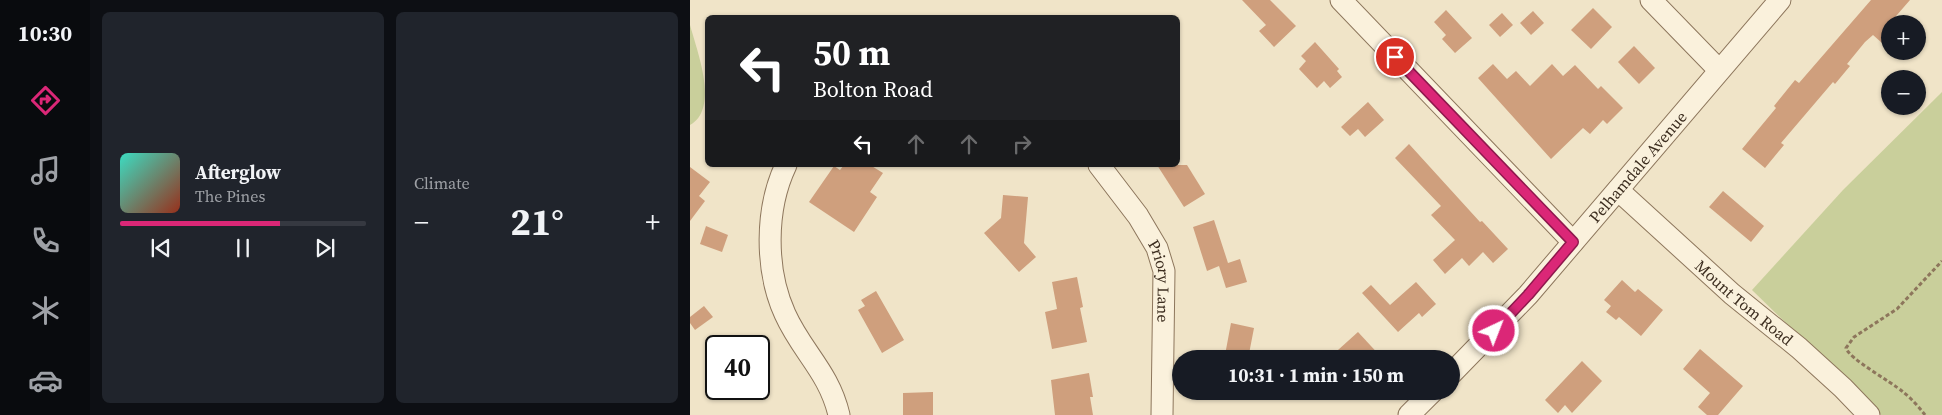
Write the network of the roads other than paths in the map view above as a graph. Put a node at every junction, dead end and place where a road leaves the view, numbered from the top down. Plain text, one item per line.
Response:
1 (1341, 0) edge
2 (1651, 0) edge
3 (1780, 0) edge
4 (1719, 70) junction
5 (785, 167) edge
6 (1101, 167) edge
7 (1618, 190) junction
8 (1573, 242) junction
9 (1460, 365) edge
10 (1424, 400) edge
11 (839, 415) edge
12 (1162, 415) edge
13 (1409, 415) edge
14 (1869, 415) edge

1 - 8 street
2 - 4 street
3 - 4 street, Pelhamdale Avenue
4 - 7 street, Pelhamdale Avenue
5 - 11 street
6 - 12 street, Priory Lane
7 - 8 street, Pelhamdale Avenue
7 - 14 street, Mount Tom Road
8 - 9 street, Pelhamdale Avenue
10 - 13 street

